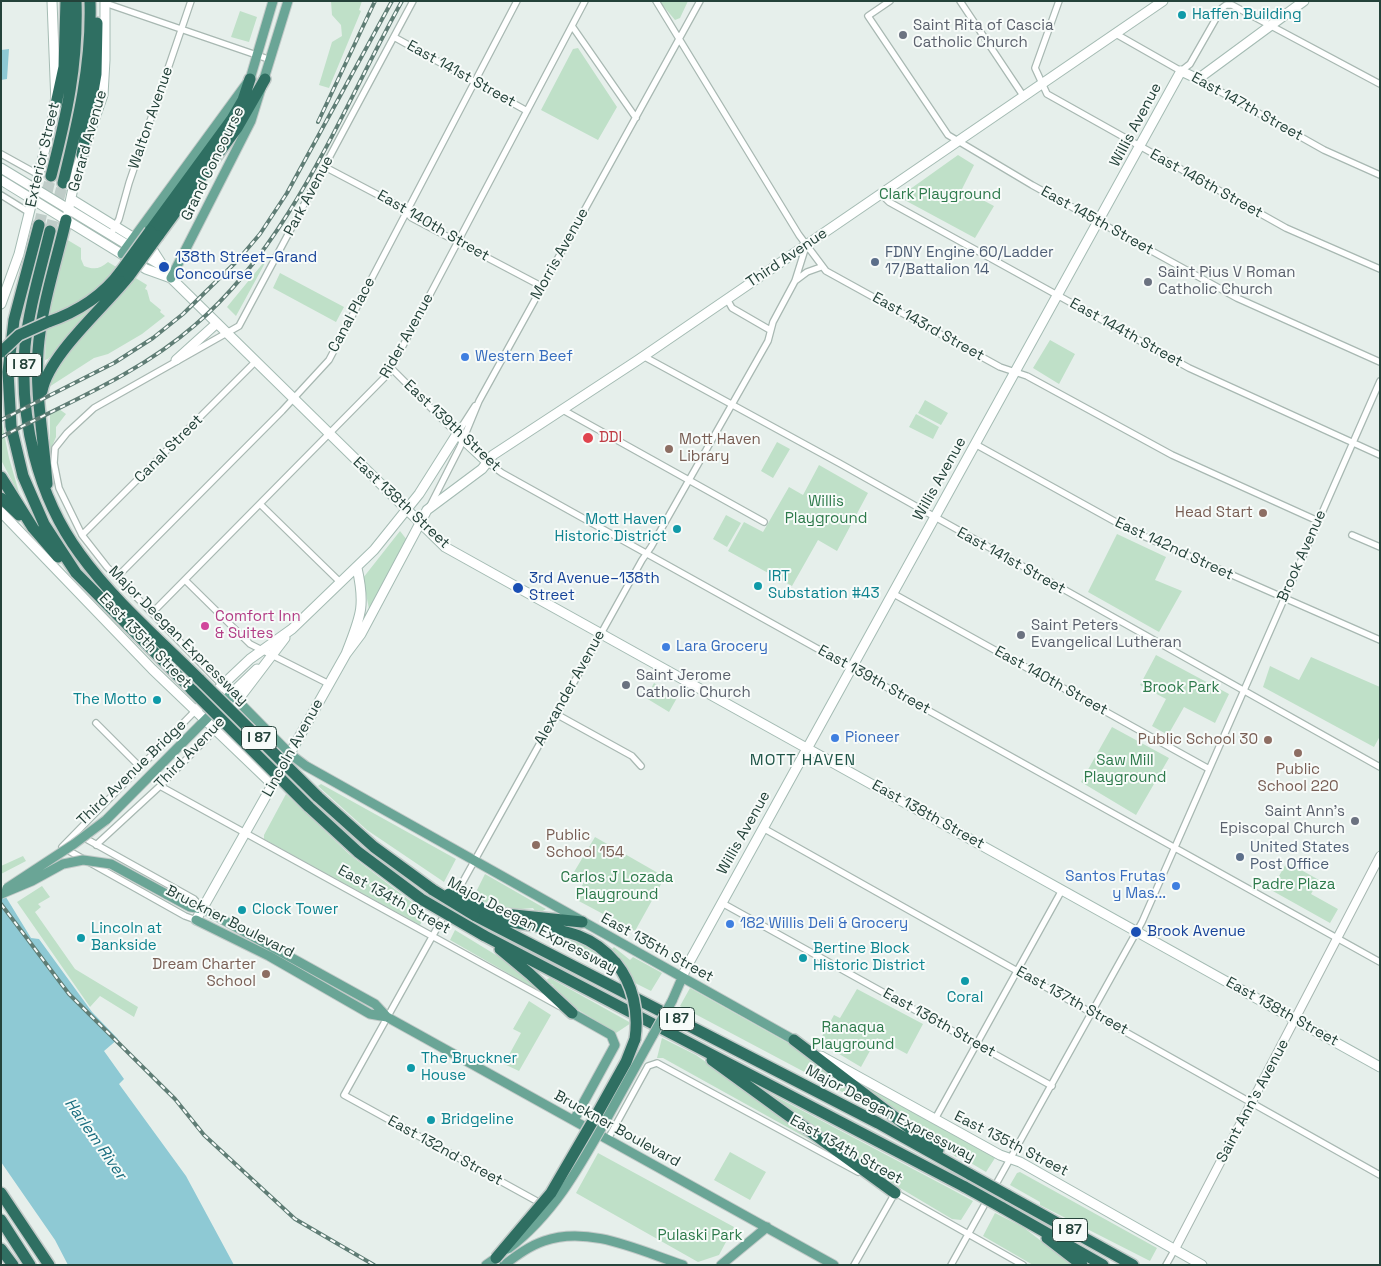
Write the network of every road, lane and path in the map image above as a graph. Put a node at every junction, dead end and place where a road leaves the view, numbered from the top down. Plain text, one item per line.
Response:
1 (52, 1) edge
2 (66, 1) edge
3 (76, 1) edge
4 (91, 1) edge
5 (191, 1) edge
6 (273, 1) edge
7 (288, 1) edge
8 (413, 1) edge
9 (518, 1) edge
10 (585, 1) edge
11 (656, 1) edge
12 (700, 1) edge
13 (890, 1) edge
14 (960, 1) edge
15 (1059, 1) edge
16 (1163, 1) edge
17 (1304, 1) edge
18 (105, 2) edge
19 (1270, 25) junction
20 (572, 26) junction
21 (181, 30) junction
22 (1116, 34) junction
23 (394, 37) junction
24 (681, 38) junction
25 (257, 55) junction
26 (271, 60) junction
27 (1181, 71) junction
28 (250, 78) junction
29 (265, 79) junction
30 (1198, 79) junction
31 (475, 82) junction
32 (1380, 84) edge
33 (1041, 85) junction
34 (1024, 97) junction
35 (56, 104) junction
36 (527, 111) junction
37 (636, 118) junction
38 (959, 142) junction
39 (1140, 147) junction
40 (1, 154) edge
41 (82, 155) junction
42 (325, 167) junction
43 (1, 168) edge
44 (39, 175) junction
45 (1380, 175) edge
46 (52, 176) tunnel mouth
47 (1, 180) edge
48 (63, 183) tunnel mouth
49 (36, 189) junction
50 (881, 194) junction
51 (1, 195) edge
52 (33, 200) junction
53 (70, 203) junction
54 (406, 212) junction
55 (30, 213) junction
56 (66, 220) junction
57 (1099, 221) junction
58 (39, 225) tunnel mouth
59 (114, 230) junction
60 (50, 231) tunnel mouth
61 (154, 234) junction
62 (131, 241) junction
63 (458, 242) junction
64 (807, 244) junction
65 (122, 254) junction
66 (822, 267) junction
67 (1380, 269) edge
68 (125, 274) junction
69 (171, 278) junction
70 (795, 281) junction
71 (541, 286) junction
72 (1057, 295) junction
73 (727, 299) junction
74 (1, 304) edge
75 (216, 323) junction
76 (770, 330) junction
77 (227, 334) junction
78 (1, 352) edge
79 (642, 356) junction
80 (176, 360) junction
81 (255, 362) junction
82 (1380, 362) edge
83 (392, 368) junction
84 (1015, 372) junction
85 (1380, 381) edge
86 (293, 398) junction
87 (479, 401) junction
88 (731, 405) junction
89 (563, 410) junction
90 (41, 415) junction
91 (330, 434) junction
92 (460, 437) junction
93 (1352, 442) junction
94 (975, 444) junction
95 (55, 448) joint
96 (1380, 455) edge
97 (487, 462) junction
98 (1, 477) edge
99 (688, 480) junction
100 (1, 498) edge
101 (48, 498) junction
102 (260, 504) junction
103 (406, 510) junction
104 (428, 510) junction
105 (1, 512) edge
106 (934, 518) junction
107 (1318, 521) junction
108 (764, 522) dead end
109 (420, 525) junction
110 (34, 528) junction
111 (82, 535) junction
112 (1352, 535) dead end
113 (1380, 547) edge
114 (646, 554) junction
115 (357, 568) junction
116 (76, 573) junction
117 (117, 577) junction
118 (185, 580) junction
119 (341, 583) junction
120 (892, 593) junction
121 (1284, 598) junction
122 (152, 613) junction
123 (601, 633) junction
124 (1380, 640) edge
125 (267, 652) junction
126 (346, 654) junction
127 (851, 668) junction
128 (329, 684) junction
129 (222, 685) junction
130 (1243, 691) junction
131 (231, 694) junction
132 (238, 702) junction
133 (195, 711) junction
134 (556, 714) junction
135 (206, 721) junction
136 (96, 722) dead end
137 (216, 729) junction
138 (807, 748) junction
139 (290, 754) junction
140 (641, 766) dead end
141 (1380, 766) edge
142 (140, 767) junction
143 (1209, 769) junction
144 (272, 785) junction
145 (160, 786) junction
146 (763, 828) junction
147 (74, 833) junction
148 (245, 833) junction
149 (96, 845) junction
150 (62, 847) joint
151 (1175, 847) junction
152 (474, 860) junction
153 (1379, 862) edge
154 (434, 888) junction
155 (1062, 890) junction
156 (1, 893) edge
157 (722, 903) junction
158 (203, 909) junction
159 (476, 910) junction
160 (196, 920) junction
161 (582, 922) junction
162 (1137, 931) junction
163 (483, 935) junction
164 (432, 936) junction
165 (1338, 938) junction
166 (1380, 962) edge
167 (1018, 970) junction
168 (682, 978) junction
169 (1092, 1012) junction
170 (572, 1013) junction
171 (387, 1017) junction
172 (1296, 1020) junction
173 (678, 1036) junction
174 (794, 1040) junction
175 (976, 1044) junction
176 (1380, 1067) edge
177 (1052, 1086) junction
178 (344, 1095) joint
179 (1252, 1103) junction
180 (602, 1117) junction
181 (935, 1119) junction
182 (574, 1120) junction
183 (592, 1130) junction
184 (608, 1139) junction
185 (1010, 1159) junction
186 (972, 1175) junction
187 (1380, 1175) edge
188 (1, 1192) edge
189 (895, 1193) junction
190 (1, 1206) edge
191 (1, 1220) edge
192 (1024, 1220) junction
193 (767, 1227) junction
194 (968, 1234) junction
195 (1, 1249) edge
196 (1174, 1249) junction
197 (495, 1262) edge
198 (13, 1265) edge
199 (30, 1265) edge
200 (42, 1265) edge
201 (49, 1265) edge
202 (683, 1265) edge
203 (721, 1265) edge
204 (834, 1265) edge
205 (854, 1265) edge
206 (951, 1265) edge
207 (1023, 1265) edge
208 (1082, 1265) edge
209 (1103, 1265) edge
210 (1133, 1265) edge
211 (1166, 1265) edge
212 (1202, 1265) edge

1 - 35 main road, Exterior Street
2 - 35 highway
3 - 46 highway
4 - 41 highway
4 - 48 highway
5 - 21 street, Walton Avenue
6 - 25 main road, Grand Concourse
7 - 26 main road, Grand Concourse
8 - 23 street, Park Avenue
9 - 31 street, Canal Place
10 - 20 street, Rider Avenue
11 - 24 street, East 143rd Street
12 - 24 street, Morris Avenue
13 - 38 street, East 145th Street
14 - 34 street
15 - 33 street
16 - 22 main road, Third Avenue
17 - 19 main road
18 - 21 street
18 - 41 main road, Gerard Avenue
19 - 27 street, Willis Avenue
19 - 30 main road
19 - 32 street
20 - 36 street, Rider Avenue
20 - 37 street
21 - 25 street
21 - 59 street, Walton Avenue
22 - 27 street, East 147th Street
22 - 33 main road, Third Avenue
23 - 31 street, East 141st Street
23 - 42 street, Park Avenue
24 - 37 street, Morris Avenue
24 - 64 street, East 143rd Street
25 - 26 street
25 - 28 main road, Grand Concourse
26 - 29 main road, Grand Concourse
27 - 30 main road, East 147th Street
27 - 39 main road, Willis Avenue
28 - 61 highway
28 - 62 main road, Grand Concourse
29 - 61 highway
29 - 69 main road, Grand Concourse
30 - 45 street, East 147th Street
31 - 36 street, East 141st Street
31 - 54 street, Canal Place
33 - 34 main road, Third Avenue
33 - 39 street, East 146th Street
34 - 38 main road, Third Avenue
35 - 44 main road, Exterior Street
36 - 63 street, Rider Avenue
37 - 71 street, Morris Avenue
38 - 50 main road, Third Avenue
38 - 57 street, East 145th Street
39 - 57 main road, Willis Avenue
39 - 67 street, East 146th Street
40 - 44 street
41 - 53 main road, Gerard Avenue
42 - 54 street, East 140th Street
42 - 77 street, Park Avenue
43 - 49 main road, East 138th Street
44 - 49 main road, Exterior Street
47 - 52 main road, East 138th Street
49 - 52 main road, Exterior Street
49 - 53 main road, East 138th Street
50 - 64 main road, Third Avenue
50 - 72 street, East 144th Street
51 - 55 street
52 - 55 main road, Exterior Street
52 - 56 main road, East 138th Street
53 - 56 main road, Gerard Avenue
53 - 59 main road, East 138th Street
54 - 63 street, East 140th Street
54 - 86 street, Canal Place
55 - 74 main road, Exterior Street
56 - 65 main road, East 138th Street
56 - 90 highway
57 - 72 main road, Willis Avenue
57 - 82 street, East 145th Street
58 - 116 highway, Major Deegan Expressway / I 87
59 - 62 main road, East 138th Street
60 - 101 highway, Major Deegan Expressway / I 87
61 - 68 highway, bridge
62 - 65 main road, Grand Concourse
62 - 69 main road, East 138th Street
63 - 71 street, East 140th Street
63 - 83 street, Rider Avenue
64 - 66 street, East 143rd Street
64 - 70 street, Alexander Avenue
64 - 73 main road, Third Avenue
65 - 69 main road, East 138th Street
66 - 70 street
66 - 84 street, East 143rd Street
68 - 78 highway, bridge
68 - 90 highway
69 - 75 main road, East 138th Street
70 - 76 street, Alexander Avenue
71 - 87 street, Morris Avenue
72 - 84 main road, Willis Avenue
72 - 93 street, East 144th Street
73 - 76 street
73 - 79 main road, Third Avenue
75 - 77 main road, East 138th Street
75 - 80 main road
76 - 88 street, Alexander Avenue
77 - 80 street, Park Avenue
77 - 81 main road, East 138th Street
79 - 88 street, East 141st Street
79 - 89 main road, Third Avenue
80 - 95 street, Park Avenue
81 - 86 main road, East 138th Street
81 - 111 street, Canal Street
83 - 91 street, Rider Avenue
83 - 92 street, East 139th Street
84 - 94 main road, Willis Avenue
84 - 107 street, East 143rd Street
85 - 93 street, Brook Avenue
86 - 91 main road, East 138th Street
86 - 117 street, Canal Place
87 - 92 street
87 - 92 street, Morris Avenue
88 - 99 street, Alexander Avenue
88 - 106 street, East 141st Street
89 - 97 main road, Third Avenue
89 - 99 street
90 - 101 highway
91 - 102 street, Rider Avenue
91 - 103 main road, East 138th Street
92 - 97 main road, East 139th Street
92 - 103 main road, Morris Avenue
92 - 104 street, Morris Avenue
93 - 96 street, East 144th Street
93 - 107 street, Brook Avenue
94 - 106 main road, Willis Avenue
94 - 121 street, East 142nd Street
95 - 111 street, East 135th Street
97 - 104 main road, Third Avenue
97 - 114 street, East 139th Street
98 - 110 highway
99 - 108 street
99 - 114 street, Alexander Avenue
100 - 110 highway
101 - 154 highway, Major Deegan Expressway / I 87, bridge
102 - 118 street, Rider Avenue
102 - 119 street
103 - 109 main road, East 138th Street
103 - 115 main road, Third Avenue
104 - 109 main road, Third Avenue
105 - 133 main road, East 135th Street
106 - 120 main road, Willis Avenue
106 - 130 street, East 141st Street
107 - 121 street, Brook Avenue
109 - 123 main road, East 138th Street
109 - 126 main road, Third Avenue
110 - 116 highway
111 - 117 street, East 135th Street
112 - 113 street
114 - 123 street, Alexander Avenue
114 - 127 street, East 139th Street
115 - 119 main road, Third Avenue
115 - 126 main road, Lincoln Avenue
116 - 163 highway, Major Deegan Expressway / I 87, bridge
117 - 122 street, East 135th Street
118 - 122 street, Rider Avenue
118 - 125 street
119 - 125 main road, Third Avenue
120 - 127 main road, Willis Avenue
120 - 143 street, East 140th Street
121 - 124 street, East 142nd Street
121 - 130 street, Brook Avenue
122 - 129 street, East 135th Street
123 - 134 street, Alexander Avenue
123 - 138 main road, East 138th Street
125 - 128 street
125 - 129 main road, Third Avenue
125 - 131 main road
125 - 132 main road, Third Avenue
126 - 128 main road, Lincoln Avenue
127 - 138 main road, Willis Avenue
127 - 151 street, East 139th Street
128 - 139 main road, Lincoln Avenue
129 - 131 main road, East 135th Street
129 - 133 main road, Third Avenue
130 - 141 street, East 141st Street
130 - 143 street, Brook Avenue
131 - 132 main road, East 135th Street
131 - 135 main road, Third Avenue Bridge
132 - 137 main road, Third Avenue
132 - 139 main road, East 135th Street
133 - 135 main road, East 135th Street
133 - 142 street, Third Avenue
134 - 140 street
134 - 152 street, Alexander Avenue
135 - 137 main road, East 135th Street
135 - 156 main road, Third Avenue Bridge, bridge
136 - 142 street
137 - 144 main road, East 135th Street
137 - 145 street, Third Avenue
138 - 146 main road, Willis Avenue
138 - 155 main road, East 138th Street
139 - 144 main road, Lincoln Avenue
139 - 152 main road, East 135th Street
142 - 147 street, Third Avenue
143 - 151 street, Brook Avenue
144 - 148 main road, Lincoln Avenue
145 - 148 street, East 134th Street
145 - 149 street, Third Avenue
146 - 157 main road, Willis Avenue
146 - 167 street, East 137th Street
147 - 149 street, Bruckner Boulevard
147 - 150 street, Third Avenue
148 - 158 main road, Lincoln Avenue
148 - 164 street, East 134th Street
149 - 158 street, Bruckner Boulevard
150 - 160 street, Bruckner Boulevard
151 - 162 street, Brook Avenue
151 - 165 street, East 139th Street
152 - 161 main road, East 135th Street
152 - 164 street, Alexander Avenue
153 - 165 street, Saint Ann's Avenue
154 - 159 highway, Major Deegan Expressway / I 87, bridge
154 - 159 highway, bridge
155 - 162 main road, East 138th Street
155 - 167 street
156 - 158 main road, bridge
157 - 168 main road, Willis Avenue
157 - 175 street, East 136th Street
158 - 160 main road, Lincoln Avenue
158 - 171 main road, Bruckner Boulevard
159 - 161 highway
159 - 180 highway, bridge
159 - 186 highway, Major Deegan Expressway / I 87
160 - 171 main road, Bruckner Boulevard
161 - 168 main road, East 135th Street
162 - 169 street, Brook Avenue
162 - 172 main road, East 138th Street
163 - 170 highway
163 - 173 highway, Major Deegan Expressway / I 87
164 - 170 street, East 134th Street
164 - 171 street, Alexander Avenue
165 - 166 street, East 139th Street
165 - 172 street, Saint Ann's Avenue
167 - 169 street, East 137th Street
167 - 175 street
168 - 174 main road, East 135th Street
168 - 180 main road, bridge
169 - 177 street, Brook Avenue
169 - 179 street, East 137th Street
170 - 182 main road, East 134th Street
171 - 178 street, Alexander Avenue
171 - 182 main road, Bruckner Boulevard
172 - 176 main road, East 138th Street
172 - 179 street, Saint Ann's Avenue
173 - 189 highway
173 - 192 highway, Major Deegan Expressway / I 87, bridge
174 - 181 main road, East 135th Street
174 - 186 highway
175 - 177 street, East 136th Street
175 - 181 street
177 - 185 street, Brook Avenue
178 - 183 street, East 132nd Street
179 - 187 street, East 137th Street
179 - 196 street, Saint Ann's Avenue
180 - 197 highway, bridge
181 - 185 main road, East 135th Street
182 - 183 main road, Bruckner Boulevard
183 - 184 main road, Bruckner Boulevard
184 - 189 street, East 134th Street
184 - 193 main road, Bruckner Boulevard
185 - 194 street, Brook Avenue
185 - 196 main road, East 135th Street
186 - 210 highway, Major Deegan Expressway / I 87, bridge
188 - 201 highway
189 - 194 street, East 134th Street
189 - 205 street
190 - 200 highway
191 - 199 highway
192 - 208 highway
192 - 209 highway
193 - 203 main road
193 - 204 main road, Bruckner Boulevard
194 - 206 street, Brook Avenue
194 - 207 street, East 134th Street
195 - 198 highway
196 - 211 street, Saint Ann's Avenue
196 - 212 main road, East 135th Street
197 - 202 main road

